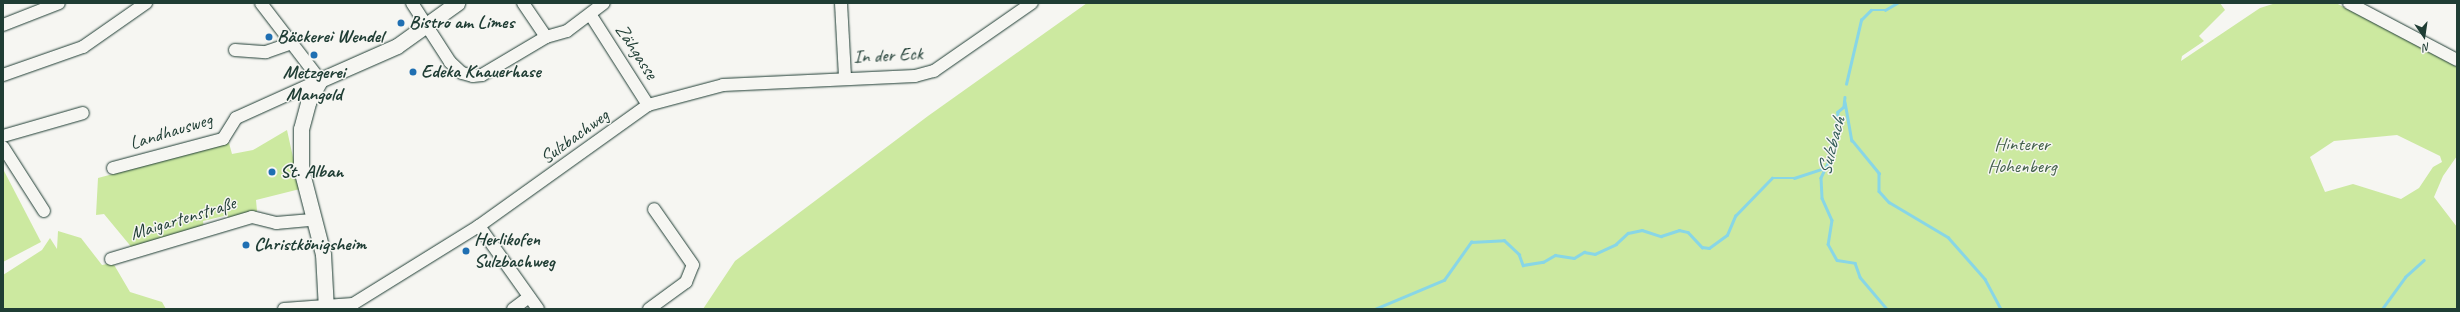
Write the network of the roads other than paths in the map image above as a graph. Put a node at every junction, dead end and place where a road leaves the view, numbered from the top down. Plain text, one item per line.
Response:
1 (59, 3) edge
2 (146, 3) edge
3 (261, 3) edge
4 (412, 3) edge
5 (457, 3) edge
6 (523, 3) edge
7 (604, 3) edge
8 (841, 3) edge
9 (1032, 3) edge
10 (2349, 3) edge
11 (590, 14) junction
12 (3, 25) edge
13 (425, 25) junction
14 (546, 37) junction
15 (289, 44) junction
16 (235, 50) dead end
17 (2457, 60) edge
18 (3, 75) edge
19 (845, 77) junction
20 (320, 80) junction
21 (648, 105) junction
22 (84, 113) dead end
23 (3, 136) edge
24 (3, 147) edge
25 (113, 168) dead end
26 (654, 209) dead end
27 (44, 211) dead end
28 (312, 220) junction
29 (479, 226) junction
30 (111, 259) dead end
31 (529, 297) junction
32 (326, 306) edge
33 (353, 306) edge
34 (284, 309) edge
35 (512, 309) edge
36 (538, 309) edge
37 (649, 309) edge

1 - 12 street
2 - 18 street
3 - 15 street
4 - 13 street, Zähgasse
5 - 13 main road
6 - 14 street
7 - 11 street
8 - 19 street
9 - 19 street, In der Eck
10 - 17 street
11 - 14 street, Zähgasse
11 - 21 street, Zähgasse
13 - 14 street, Zähgasse
13 - 20 main road
15 - 16 street
15 - 20 street
19 - 21 street, Sulzbachweg
20 - 25 street, Landhausweg
20 - 28 main road
21 - 29 street, Sulzbachweg
22 - 23 street
24 - 27 street
26 - 37 street
28 - 30 street, Maigartenstraße
28 - 32 main road
29 - 31 street
29 - 33 street, Sulzbachweg
31 - 35 street
31 - 36 street
32 - 33 street, Sulzbachweg
32 - 34 street, Sulzbachweg

